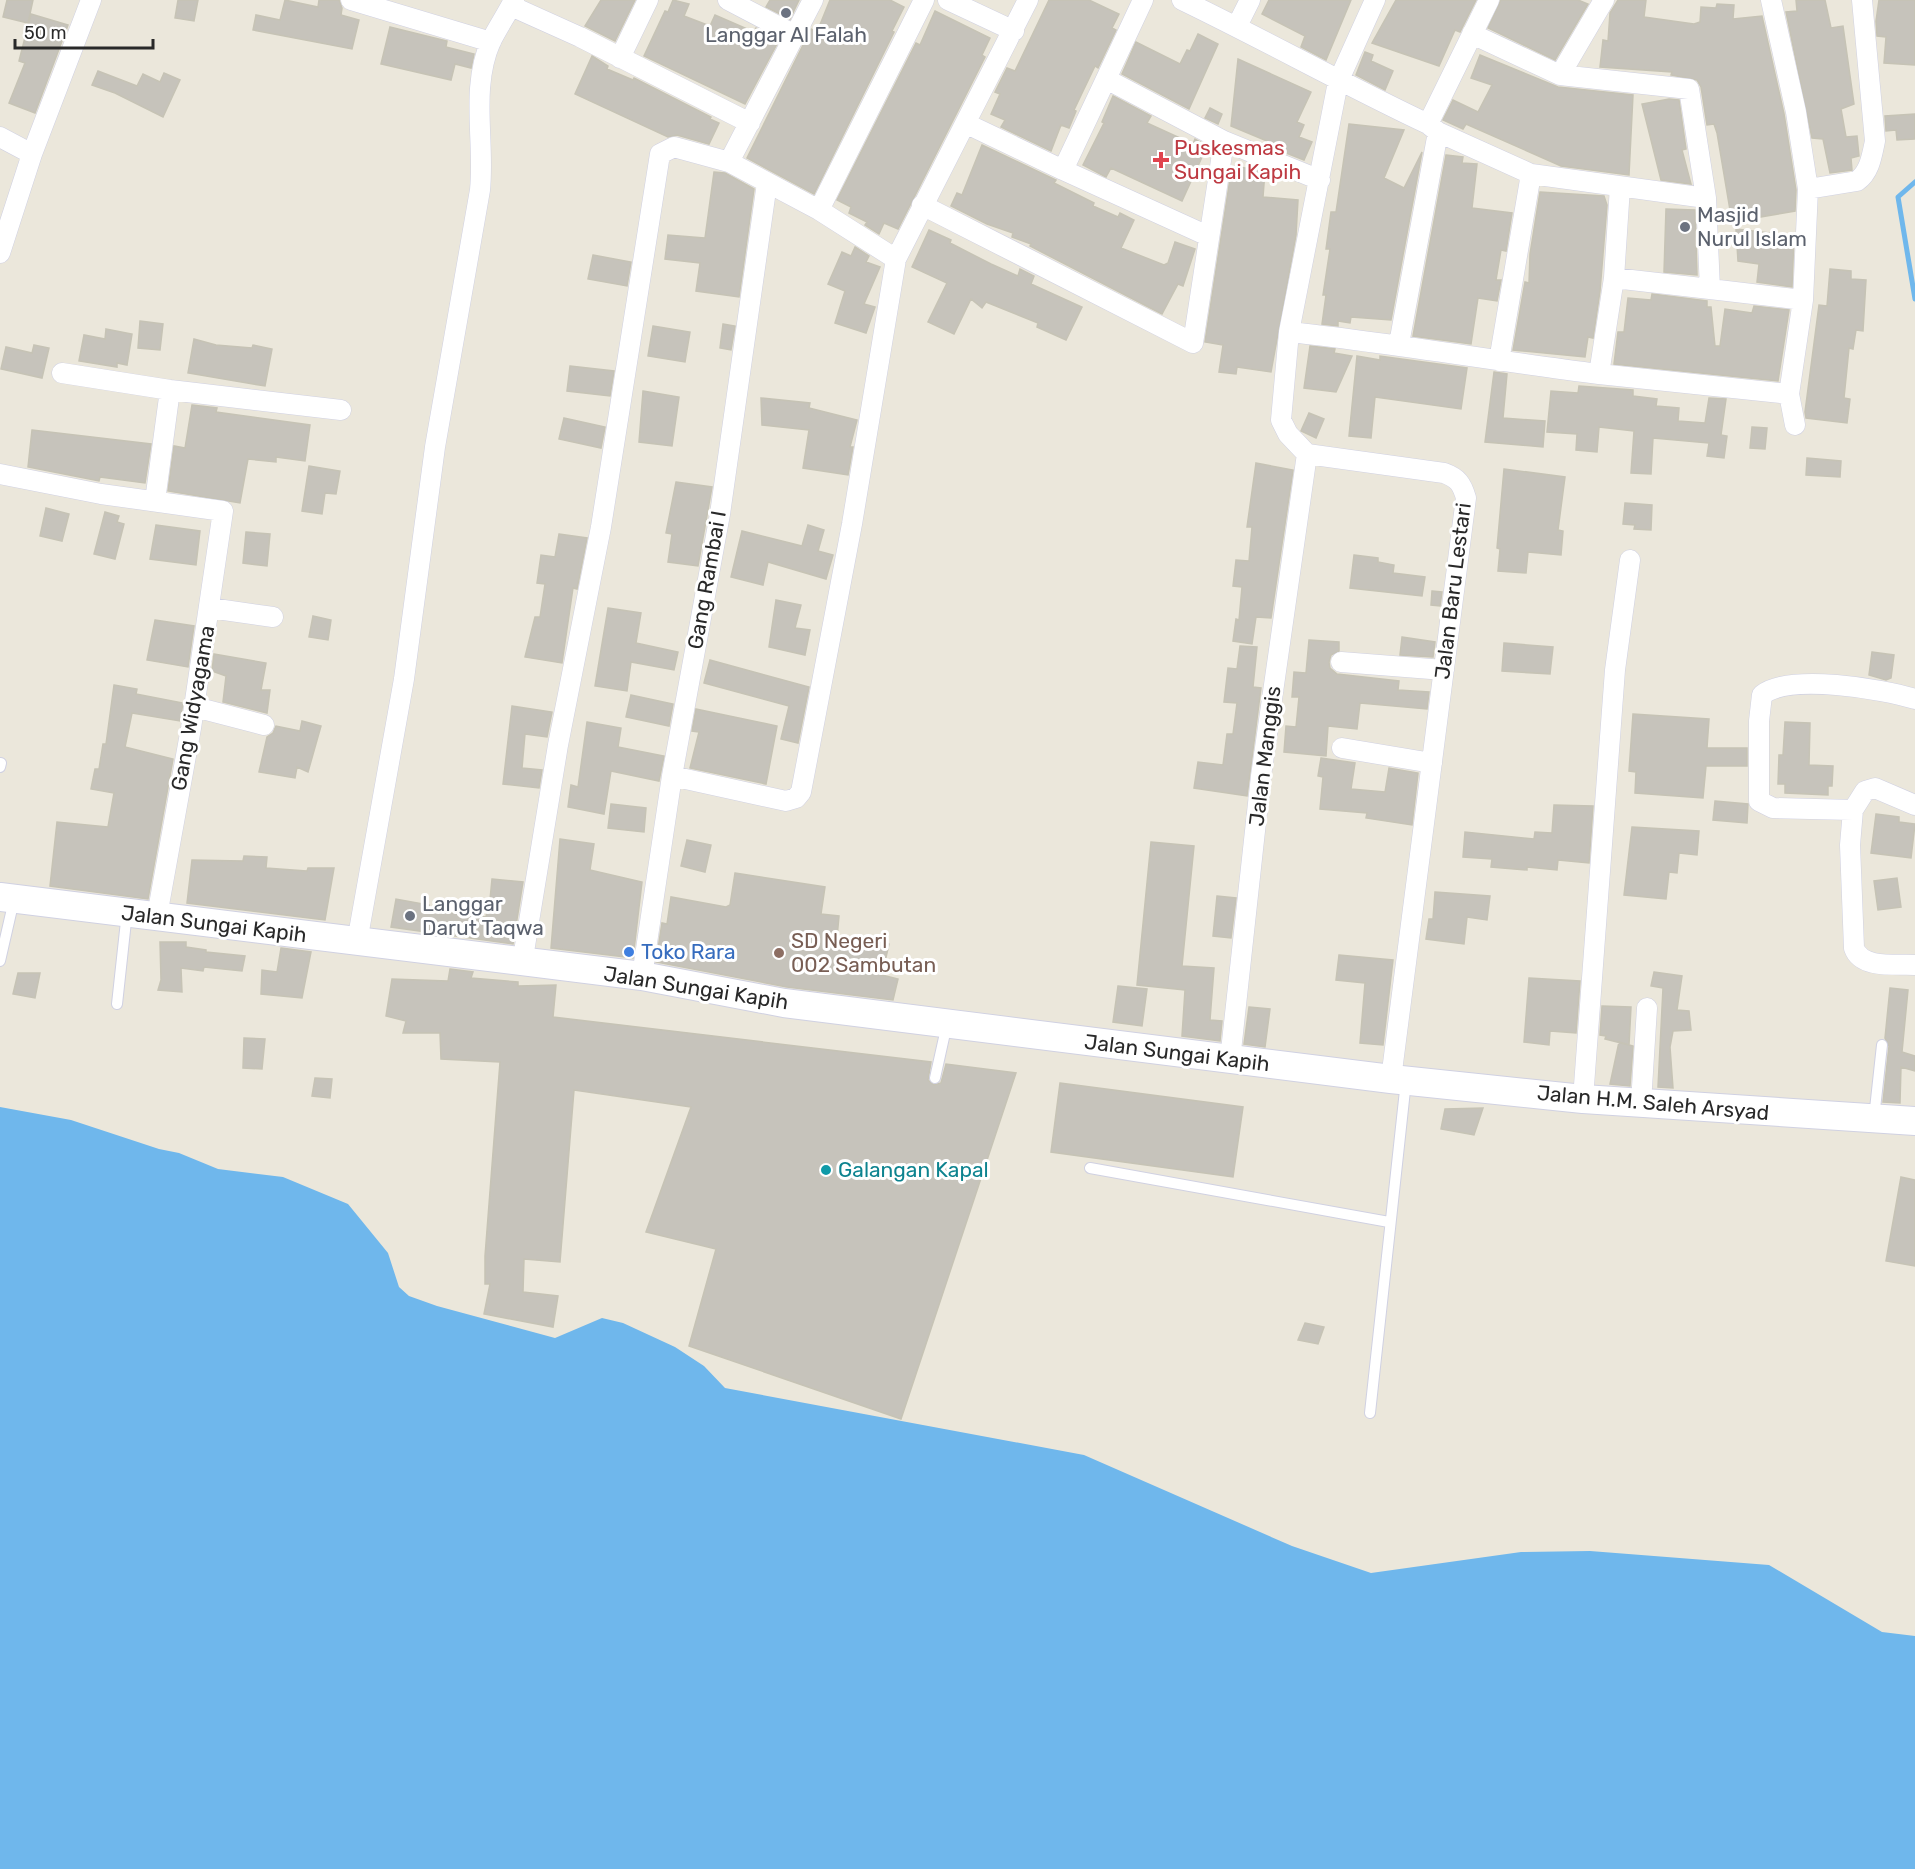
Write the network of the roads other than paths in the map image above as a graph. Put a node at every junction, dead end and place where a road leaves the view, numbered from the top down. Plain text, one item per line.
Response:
1 (91, 0) edge
2 (351, 0) edge
3 (648, 0) edge
4 (728, 0) edge
5 (813, 0) edge
6 (924, 0) edge
7 (948, 0) edge
8 (1028, 0) edge
9 (1143, 0) edge
10 (1182, 0) edge
11 (1250, 0) edge
12 (1375, 0) edge
13 (1489, 0) edge
14 (1604, 0) edge
15 (1771, 0) edge
16 (1862, 0) edge
17 (513, 3) edge
18 (758, 7) edge
19 (1237, 26) junction
20 (1014, 31) junction
21 (1472, 34) junction
22 (795, 35) junction
23 (491, 42) junction
24 (620, 58) junction
25 (1560, 75) junction
26 (1106, 79) junction
27 (1338, 82) junction
28 (750, 123) junction
29 (967, 123) junction
30 (1433, 128) junction
31 (0, 137) edge
32 (1224, 141) junction
33 (32, 154) junction
34 (729, 162) junction
35 (1063, 170) junction
36 (1531, 174) junction
37 (1320, 180) junction
38 (767, 183) junction
39 (1620, 187) junction
40 (1808, 189) junction
41 (1706, 198) junction
42 (922, 205) junction
43 (819, 210) junction
44 (1208, 236) junction
45 (0, 253) edge
46 (896, 259) junction
47 (1614, 278) junction
48 (1710, 289) junction
49 (1803, 300) junction
50 (1289, 332) junction
51 (1399, 344) junction
52 (1499, 361) junction
53 (62, 373) dead end
54 (1599, 374) junction
55 (170, 390) junction
56 (1789, 394) junction
57 (341, 410) dead end
58 (1795, 425) dead end
59 (1307, 454) junction
60 (0, 474) edge
61 (155, 501) junction
62 (1630, 560) dead end
63 (210, 608) junction
64 (273, 617) dead end
65 (1341, 662) dead end
66 (1444, 670) junction
67 (1915, 699) edge
68 (195, 707) junction
69 (264, 725) dead end
70 (1342, 748) dead end
71 (1, 763) edge
72 (1432, 763) junction
73 (0, 767) edge
74 (672, 776) junction
75 (1915, 805) edge
76 (1853, 810) junction
77 (7, 898) edge
78 (127, 912) junction
79 (157, 916) junction
80 (357, 942) junction
81 (0, 962) edge
82 (522, 963) junction
83 (1915, 965) edge
84 (642, 976) junction
85 (117, 1004) dead end
86 (1647, 1008) dead end
87 (948, 1024) junction
88 (1882, 1045) dead end
89 (1230, 1060) junction
90 (935, 1078) dead end
91 (1399, 1080) junction
92 (1583, 1099) junction
93 (1641, 1103) junction
94 (1874, 1119) junction
95 (1915, 1121) edge
96 (1089, 1167) dead end
97 (1389, 1222) junction
98 (1370, 1413) dead end

1 - 33 street
2 - 23 street
3 - 24 street
4 - 18 street
5 - 22 street
6 - 43 street
7 - 20 street
8 - 20 street
9 - 26 street
10 - 19 street
11 - 19 street
12 - 27 street
13 - 21 street
14 - 25 street
15 - 40 street
16 - 40 street
17 - 23 street
17 - 24 street
18 - 22 street
19 - 27 street
20 - 29 street
21 - 25 street
21 - 30 street
22 - 28 street
23 - 80 street
24 - 28 street
25 - 41 street
26 - 32 street
26 - 35 street
27 - 30 street
27 - 37 street
28 - 34 street
29 - 35 street
29 - 42 street
30 - 36 street
30 - 51 street
31 - 33 street
32 - 37 street
32 - 44 street
33 - 45 street
34 - 38 street
34 - 82 street
35 - 44 street
36 - 39 street
36 - 52 street
37 - 50 street
38 - 43 street
38 - 74 street, Gang Rambai I
39 - 41 street
39 - 47 street
40 - 49 street
41 - 48 street
42 - 44 street
42 - 46 street
43 - 46 street
46 - 74 street
47 - 48 street
47 - 54 street
48 - 49 street
49 - 56 street
50 - 51 street
50 - 59 street
51 - 52 street
52 - 54 street
53 - 55 street
54 - 56 street
55 - 57 street
55 - 61 street
56 - 58 street
59 - 66 street, Jalan Baru Lestari
59 - 89 street, Jalan Manggis
60 - 61 street
61 - 63 street, Gang Widyagama
62 - 92 street
63 - 64 street
63 - 68 street, Gang Widyagama
65 - 66 street
66 - 72 street, Jalan Baru Lestari
67 - 76 street
68 - 69 street
68 - 79 street, Gang Widyagama
70 - 72 street
71 - 73 lane
72 - 91 street, Jalan Baru Lestari
74 - 84 street, Gang Rambai I
75 - 76 street
76 - 83 street
77 - 78 street, Jalan Sungai Kapih
77 - 81 lane
78 - 79 street, Jalan Sungai Kapih
78 - 85 lane
79 - 80 street, Jalan Sungai Kapih
80 - 82 street, Jalan Sungai Kapih
82 - 84 street, Jalan Sungai Kapih
84 - 87 street, Jalan Sungai Kapih
86 - 93 street
87 - 89 street, Jalan Sungai Kapih
87 - 90 lane
88 - 94 lane
89 - 91 street, Jalan Sungai Kapih
91 - 92 street, Jalan H.M. Saleh Arsyad
91 - 97 lane
92 - 93 street, Jalan H.M. Saleh Arsyad
93 - 94 street, Jalan H.M. Saleh Arsyad
94 - 95 street, Jalan H.M. Saleh Arsyad
96 - 97 lane
97 - 98 lane

